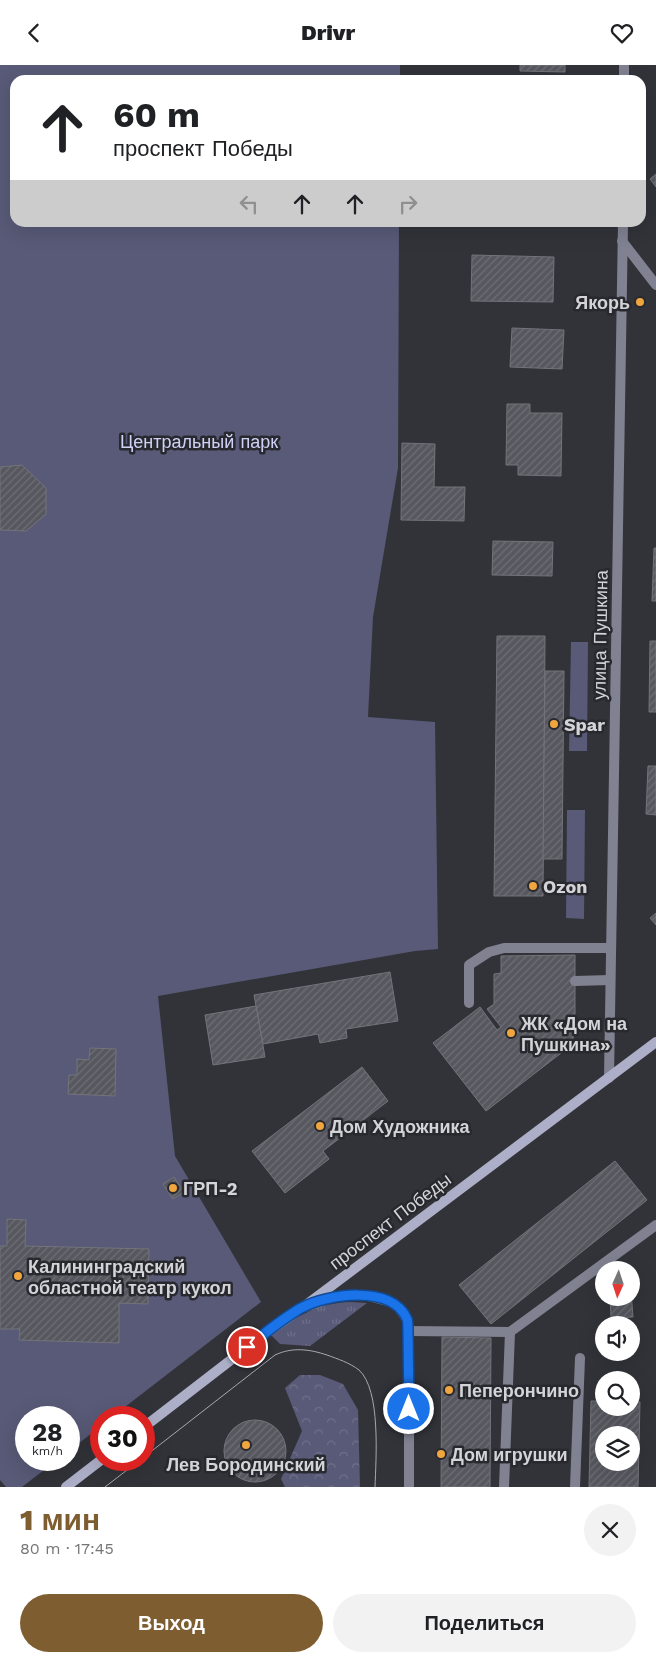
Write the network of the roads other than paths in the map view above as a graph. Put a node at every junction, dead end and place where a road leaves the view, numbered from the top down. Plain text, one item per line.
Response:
1 (623, 227) edge
2 (622, 241) junction
3 (656, 285) edge
4 (611, 948) junction
5 (610, 980) junction
6 (575, 981) dead end
7 (469, 1003) dead end
8 (656, 1042) edge
9 (609, 1078) junction
10 (656, 1225) edge
11 (302, 1308) junction
12 (408, 1331) junction
13 (510, 1332) junction
14 (580, 1358) dead end
15 (155, 1419) edge
16 (90, 1468) edge
17 (66, 1487) edge
18 (408, 1487) edge
19 (504, 1487) edge
20 (575, 1487) edge

1 - 2 street, улица Пушкина
2 - 3 street
2 - 4 street, улица Пушкина
4 - 5 street, улица Пушкина
4 - 7 street
5 - 6 street
5 - 9 street, улица Пушкина
8 - 9 main road, проспект Победы
9 - 11 main road, проспект Победы
10 - 13 street
11 - 12 street
11 - 15 main road, проспект Победы
12 - 13 street
12 - 18 street
13 - 19 street
14 - 20 street
16 - 17 main road

